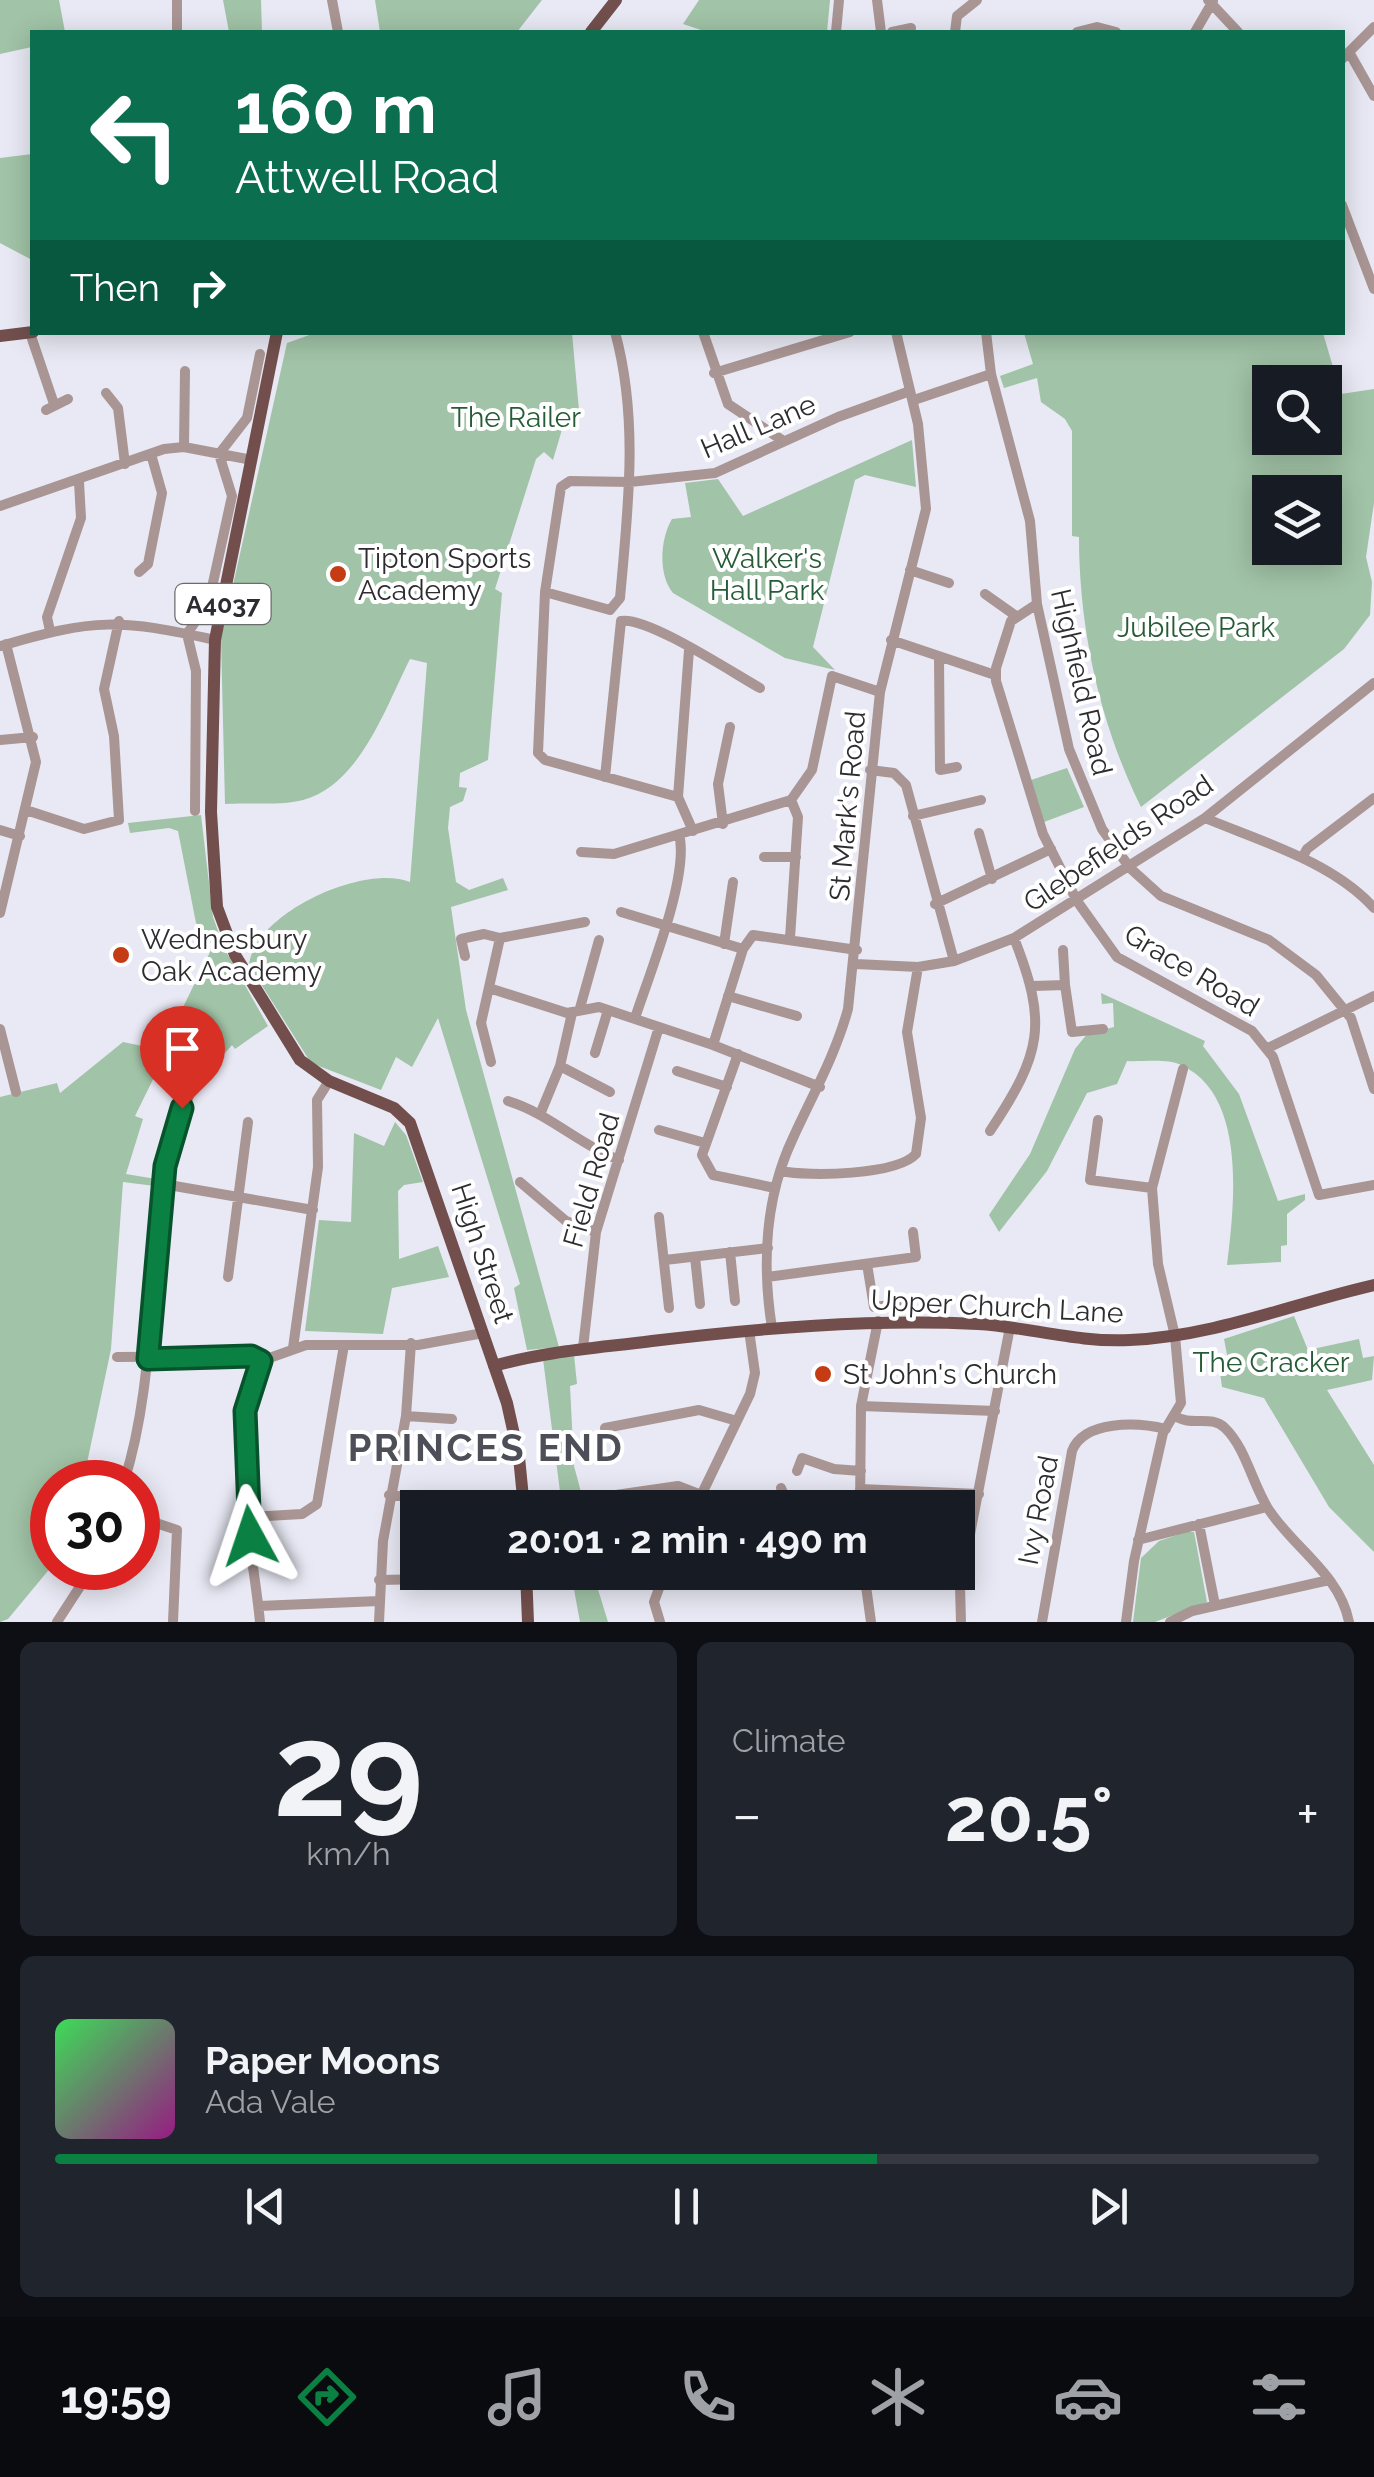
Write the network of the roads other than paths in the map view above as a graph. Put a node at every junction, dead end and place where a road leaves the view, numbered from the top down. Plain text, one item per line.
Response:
1 (178, 0) edge
2 (332, 0) edge
3 (616, 0) edge
4 (838, 0) edge
5 (877, 0) edge
6 (976, 0) edge
7 (1211, 1) edge
8 (1374, 27) edge
9 (910, 28) dead end
10 (178, 30) edge
11 (338, 30) edge
12 (593, 30) edge
13 (836, 30) edge
14 (881, 30) edge
15 (901, 30) edge
16 (955, 30) edge
17 (1195, 30) edge
18 (1236, 30) edge
19 (1346, 55) edge
20 (1374, 96) edge
21 (1345, 213) edge
22 (1374, 288) edge
23 (30, 333) edge
24 (32, 335) edge
25 (276, 335) edge
26 (616, 335) edge
27 (703, 335) edge
28 (840, 335) edge
29 (897, 335) edge
30 (986, 335) edge
31 (0, 336) edge
32 (260, 354) dead end
33 (183, 368) dead end
34 (714, 373) junction
35 (992, 374) junction
36 (106, 392) dead end
37 (912, 396) junction
38 (68, 399) dead end
39 (782, 440) junction
40 (184, 447) junction
41 (151, 454) junction
42 (219, 454) junction
43 (252, 460) junction
44 (125, 464) junction
45 (79, 482) junction
46 (630, 482) junction
47 (0, 506) edge
48 (910, 570) junction
49 (138, 572) dead end
50 (949, 583) dead end
51 (545, 592) junction
52 (985, 594) dead end
53 (1036, 604) junction
54 (1016, 616) junction
55 (119, 621) junction
56 (50, 630) junction
57 (187, 634) junction
58 (215, 640) junction
59 (891, 640) junction
60 (3, 645) edge
61 (690, 650) junction
62 (939, 658) junction
63 (995, 675) junction
64 (1374, 683) edge
65 (760, 688) dead end
66 (880, 692) junction
67 (730, 727) dead end
68 (33, 736) junction
69 (0, 740) edge
70 (958, 767) dead end
71 (870, 770) junction
72 (605, 777) junction
73 (678, 797) junction
74 (1374, 798) edge
75 (790, 800) junction
76 (981, 800) dead end
77 (26, 810) junction
78 (195, 810) dead end
79 (913, 816) junction
80 (1205, 818) junction
81 (723, 824) junction
82 (0, 830) edge
83 (693, 831) junction
84 (979, 833) dead end
85 (679, 834) junction
86 (20, 836) junction
87 (1051, 849) junction
88 (580, 852) dead end
89 (764, 856) dead end
90 (796, 857) junction
91 (1302, 858) junction
92 (1130, 868) junction
93 (992, 879) junction
94 (734, 882) dead end
95 (1077, 902) junction
96 (935, 904) junction
97 (1373, 906) edge
98 (621, 912) dead end
99 (0, 913) edge
100 (585, 922) dead end
101 (664, 927) junction
102 (500, 938) junction
103 (790, 938) junction
104 (1014, 938) junction
105 (599, 940) dead end
106 (724, 944) junction
107 (743, 949) junction
108 (857, 950) junction
109 (1063, 950) dead end
110 (465, 956) dead end
111 (954, 961) junction
112 (856, 964) junction
113 (918, 967) junction
114 (1065, 985) junction
115 (1033, 986) junction
116 (489, 988) junction
117 (728, 996) junction
118 (1374, 996) edge
119 (576, 1010) junction
120 (608, 1010) junction
121 (1346, 1010) junction
122 (797, 1016) dead end
123 (635, 1018) junction
124 (660, 1027) junction
125 (1103, 1029) dead end
126 (1, 1033) edge
127 (713, 1044) junction
128 (1268, 1048) junction
129 (601, 1049) dead end
130 (738, 1054) junction
131 (491, 1062) dead end
132 (202, 1066) dead end
133 (560, 1066) junction
134 (678, 1070) dead end
135 (1183, 1070) dead end
136 (329, 1081) junction
137 (727, 1087) junction
138 (820, 1087) junction
139 (1374, 1089) edge
140 (16, 1092) dead end
141 (610, 1092) dead end
142 (508, 1101) dead end
143 (541, 1112) junction
144 (1098, 1120) dead end
145 (248, 1122) dead end
146 (659, 1130) dead end
147 (990, 1131) dead end
148 (705, 1143) junction
149 (619, 1160) junction
150 (780, 1171) junction
151 (520, 1182) dead end
152 (163, 1184) junction
153 (1374, 1185) edge
154 (775, 1188) junction
155 (1152, 1188) junction
156 (239, 1197) junction
157 (313, 1210) junction
158 (659, 1217) dead end
159 (596, 1232) junction
160 (913, 1232) dead end
161 (768, 1248) junction
162 (730, 1252) junction
163 (695, 1257) junction
164 (664, 1260) junction
165 (867, 1264) junction
166 (228, 1277) dead end
167 (767, 1277) junction
168 (1374, 1285) edge
169 (735, 1301) dead end
170 (700, 1304) dead end
171 (899, 1304) dead end
172 (670, 1308) dead end
173 (771, 1322) junction
174 (878, 1322) junction
175 (1010, 1328) junction
176 (750, 1330) junction
177 (483, 1333) junction
178 (1175, 1336) junction
179 (411, 1343) junction
180 (344, 1344) junction
181 (293, 1348) junction
182 (583, 1348) junction
183 (116, 1357) dead end
184 (148, 1359) junction
185 (261, 1361) junction
186 (494, 1366) junction
187 (861, 1406) junction
188 (995, 1410) junction
189 (406, 1416) junction
190 (1174, 1416) junction
191 (452, 1419) dead end
192 (737, 1421) junction
193 (604, 1428) dead end
194 (1166, 1429) junction
195 (128, 1460) edge
196 (797, 1471) dead end
197 (861, 1471) junction
198 (860, 1489) joint
199 (522, 1490) edge
200 (650, 1490) edge
201 (690, 1490) edge
202 (703, 1490) edge
203 (980, 1494) junction
204 (389, 1495) junction
205 (400, 1496) edge
206 (1267, 1508) junction
207 (177, 1513) dead end
208 (249, 1517) junction
209 (975, 1517) edge
210 (160, 1524) edge
211 (1199, 1524) junction
212 (177, 1530) junction
213 (1138, 1540) junction
214 (379, 1580) junction
215 (400, 1580) edge
216 (1329, 1580) junction
217 (78, 1590) edge
218 (527, 1590) edge
219 (658, 1590) edge
220 (867, 1590) edge
221 (960, 1590) edge
222 (379, 1601) junction
223 (1216, 1605) junction
224 (259, 1606) junction
225 (57, 1622) edge
226 (173, 1622) edge
227 (260, 1622) edge
228 (379, 1622) edge
229 (528, 1622) edge
230 (660, 1622) edge
231 (871, 1622) edge
232 (960, 1622) edge
233 (1042, 1622) edge
234 (1126, 1622) edge
235 (1170, 1622) edge
236 (1349, 1622) edge

1 - 10 street
2 - 11 street
3 - 12 main road
4 - 13 street
5 - 14 street
6 - 16 street
7 - 17 street
7 - 18 street
8 - 19 street
9 - 15 street
19 - 20 street
21 - 22 street
23 - 31 main road
24 - 38 street
25 - 43 main road, A4037
26 - 46 street
27 - 34 street
28 - 34 street
29 - 37 street, St Mark's Road
30 - 35 street, Highfield Road
32 - 42 street
33 - 40 street
34 - 39 street
35 - 37 street, Hall Lane
35 - 53 street, Highfield Road
36 - 44 street
37 - 39 street, Hall Lane
37 - 48 street, St Mark's Road
39 - 46 street, Hall Lane
40 - 41 street
40 - 42 street
41 - 44 street
41 - 49 street
42 - 43 street
42 - 57 street
43 - 58 main road, A4037
44 - 45 street
45 - 47 street
45 - 56 street
46 - 51 street, Hall Lane
46 - 51 street
48 - 50 street
48 - 59 street, St Mark's Road
51 - 72 street
52 - 54 street
53 - 54 street
53 - 92 street, Highfield Road
54 - 63 street
55 - 56 street
55 - 57 street
55 - 77 street
56 - 60 street
57 - 58 street
57 - 78 street
58 - 136 main road, High Street / A4037
59 - 62 street
59 - 66 street, St Mark's Road
60 - 68 street
61 - 65 street
61 - 72 street
61 - 73 street
62 - 63 street
62 - 70 street
63 - 87 street, Grace Road
64 - 80 street, Glebefields Road
66 - 71 street, St Mark's Road
66 - 75 street
67 - 81 street
68 - 69 street
68 - 77 street
71 - 79 street
71 - 108 street, St Mark's Road
72 - 73 street
73 - 83 street
74 - 91 street
75 - 81 street
75 - 90 street
76 - 79 street
77 - 86 street
79 - 96 street
80 - 91 street
80 - 92 street, Glebefields Road
81 - 83 street
82 - 86 street
83 - 85 street
84 - 93 street
85 - 88 street
85 - 101 street
86 - 99 street
87 - 93 street
87 - 95 street, Grace Road
89 - 90 street
90 - 103 street
91 - 97 street
92 - 95 street, Glebefields Road
92 - 121 street, Highfield Road
93 - 96 street
94 - 106 street
95 - 104 street, Glebefields Road
95 - 128 street, Grace Road
96 - 111 street
98 - 101 street
100 - 102 street
101 - 106 street
101 - 123 street
102 - 110 street
102 - 116 street
103 - 107 street
103 - 108 street
104 - 111 street, Glebefields Road
104 - 115 street
105 - 119 street
106 - 107 street
107 - 117 street
108 - 112 street, St Mark's Road
109 - 114 street
111 - 113 street, Glebefields Road
112 - 113 street, Glebefields Road
112 - 138 street, St Mark's Road
113 - 150 street
114 - 115 street
114 - 125 street
115 - 147 street
116 - 119 street
116 - 131 street
117 - 122 street
117 - 127 street
118 - 121 street
119 - 120 street
119 - 133 street
120 - 123 street
120 - 129 street
121 - 128 street
121 - 139 street, Highfield Road
123 - 124 street
124 - 127 street
124 - 149 street, Field Road
126 - 140 street
127 - 130 street
128 - 153 street, Grace Road
130 - 137 street
130 - 138 street
132 - 152 street
133 - 141 street
133 - 143 street
134 - 137 street
135 - 155 street
136 - 157 street
136 - 177 main road, High Street / A4037
137 - 148 street
138 - 150 street, St Mark's Road
142 - 143 street
143 - 149 street
144 - 155 street
145 - 156 street
146 - 148 street
148 - 154 street
149 - 159 street, Field Road
150 - 154 street, St Mark's Road
151 - 159 street
152 - 156 street
152 - 184 street
154 - 161 street, St Mark's Road
155 - 178 street
156 - 157 street
156 - 166 street
157 - 181 street
158 - 164 street
159 - 182 street, Field Road
160 - 165 street
161 - 162 street
161 - 167 street, St Mark's Road
162 - 163 street
162 - 169 street
163 - 164 street
163 - 170 street
164 - 172 street
165 - 167 street
165 - 171 street
167 - 173 street, St Mark's Road
168 - 178 main road, Upper Church Lane
173 - 174 main road, Upper Church Lane
173 - 176 main road, Upper Church Lane
174 - 175 main road, Upper Church Lane
174 - 187 street
175 - 178 main road, Upper Church Lane
175 - 188 street
176 - 182 main road, Upper Church Lane
176 - 192 street
177 - 179 street
177 - 186 main road, High Street / A4037
178 - 190 street
179 - 180 street
179 - 189 street
180 - 181 street
180 - 208 street
181 - 185 street
182 - 186 main road, Upper Church Lane
183 - 184 street
184 - 185 street
184 - 195 street
185 - 208 street
186 - 199 main road, High Street / A4037
187 - 188 street
187 - 197 street
188 - 203 street
189 - 191 street
189 - 204 street
190 - 194 street
190 - 206 street
192 - 193 street
192 - 202 street
194 - 213 street
194 - 233 street, Ivy Road
196 - 197 street
197 - 198 street
198 - 203 street
200 - 201 street
203 - 209 street
204 - 205 street
204 - 214 street
206 - 211 street
206 - 216 street
207 - 212 street
208 - 224 street
210 - 212 street
211 - 213 street
211 - 223 street
212 - 226 street
213 - 234 street
214 - 215 street
214 - 222 street
216 - 223 street
216 - 236 street
217 - 225 street
218 - 229 main road
219 - 230 street
220 - 231 street
221 - 232 street
222 - 224 street
222 - 228 street
223 - 235 street
224 - 227 street

